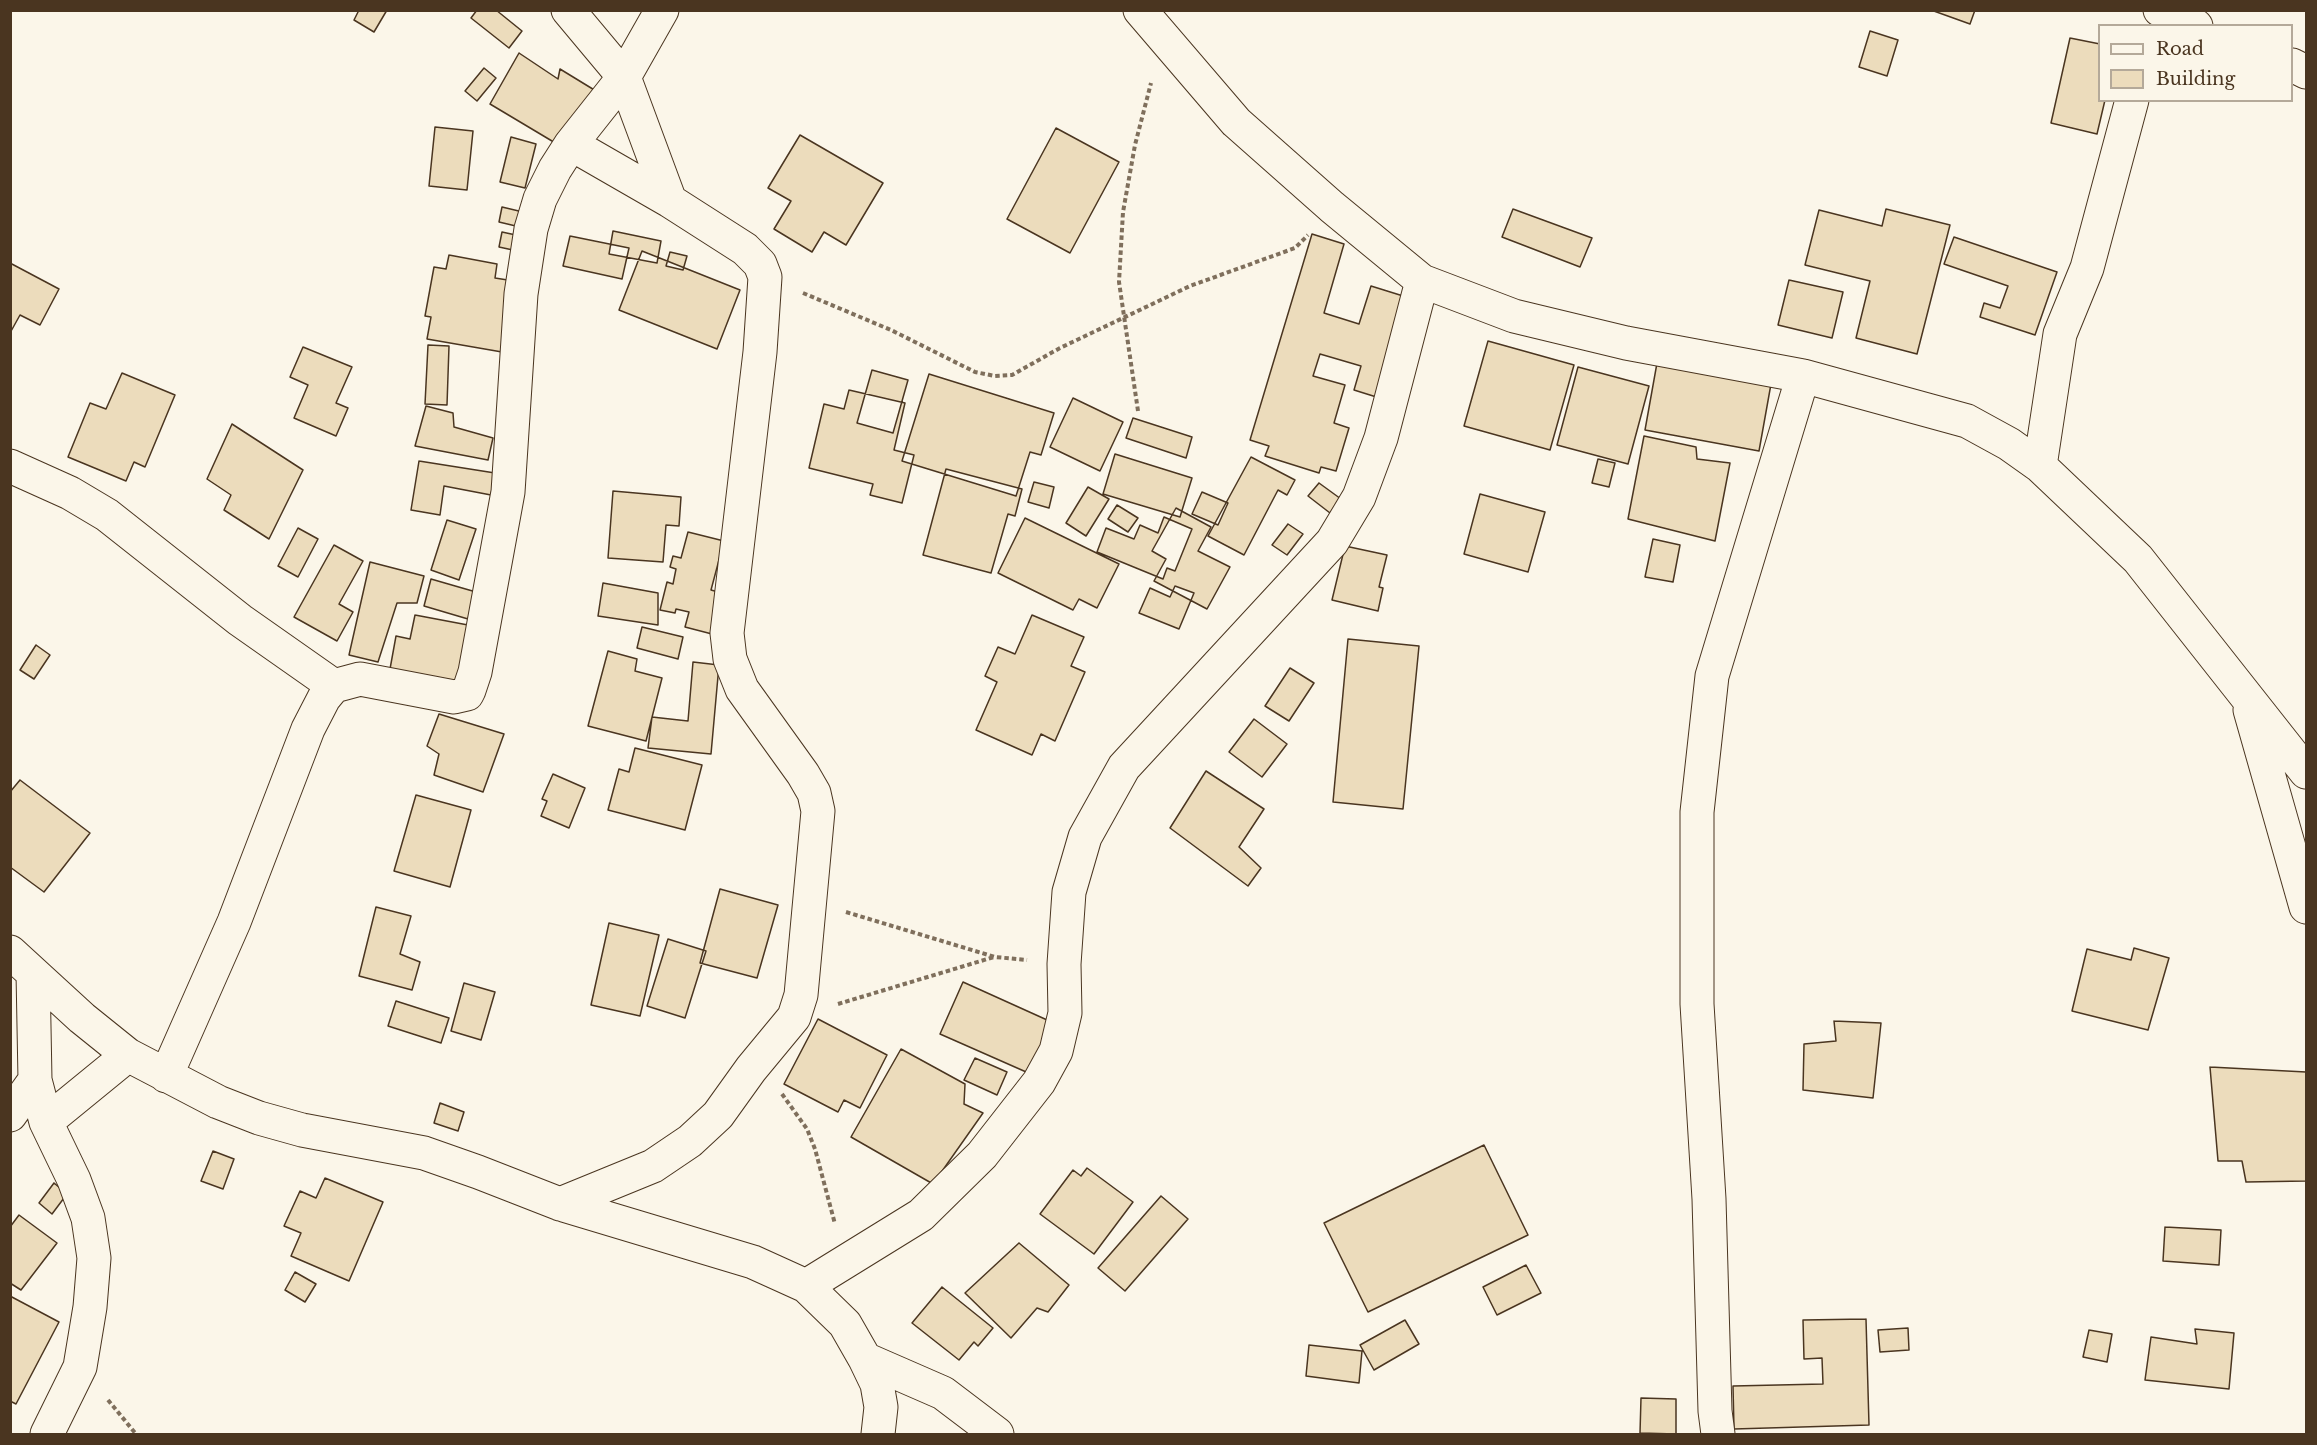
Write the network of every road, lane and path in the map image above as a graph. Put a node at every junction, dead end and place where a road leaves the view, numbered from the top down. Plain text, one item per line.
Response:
1 (568, 10) edge
2 (662, 10) edge
3 (1140, 10) edge
4 (2158, 10) edge
5 (2191, 24) edge
6 (1163, 37) junction
7 (2293, 65) edge
8 (2307, 72) edge
9 (624, 77) junction
10 (2131, 102) edge
11 (571, 144) junction
12 (670, 201) junction
13 (1332, 207) junction
14 (765, 277) junction
15 (1422, 281) junction
16 (1124, 319) junction
17 (1803, 376) junction
18 (1138, 411) dead end
19 (10, 466) edge
20 (2040, 466) junction
21 (334, 686) junction
22 (2246, 696) junction
23 (2307, 772) edge
24 (810, 901) junction
25 (2307, 907) edge
26 (995, 957) junction
27 (22, 962) edge
28 (1064, 964) junction
29 (794, 1017) junction
30 (768, 1049) junction
31 (128, 1055) junction
32 (166, 1076) junction
33 (35, 1080) junction
34 (10, 1115) edge
35 (46, 1122) junction
36 (560, 1204) junction
37 (845, 1262) junction
38 (806, 1286) junction
39 (865, 1359) junction
40 (47, 1434) edge
41 (878, 1434) edge
42 (997, 1434) edge
43 (1719, 1434) edge

1 - 9 street
2 - 9 street
3 - 6 street
4 - 5 street
6 - 13 street
6 - 16 path
7 - 8 street
9 - 11 street
9 - 12 street
10 - 20 street
11 - 12 street
11 - 21 street
12 - 14 street
13 - 15 street
13 - 16 path
14 - 16 path
14 - 24 street
15 - 17 street
15 - 28 street
16 - 18 path
17 - 20 street
17 - 43 street
19 - 21 street
20 - 22 street
21 - 32 street
22 - 23 street
22 - 25 street
24 - 26 path
24 - 29 street
26 - 28 path
26 - 29 path
27 - 31 street
27 - 33 street
28 - 37 street
29 - 30 street
30 - 36 street
30 - 37 path
31 - 32 street
31 - 35 street
32 - 36 street
33 - 34 street
33 - 35 street
35 - 40 street
36 - 38 street
37 - 38 street
38 - 39 street
39 - 41 street
39 - 42 street

